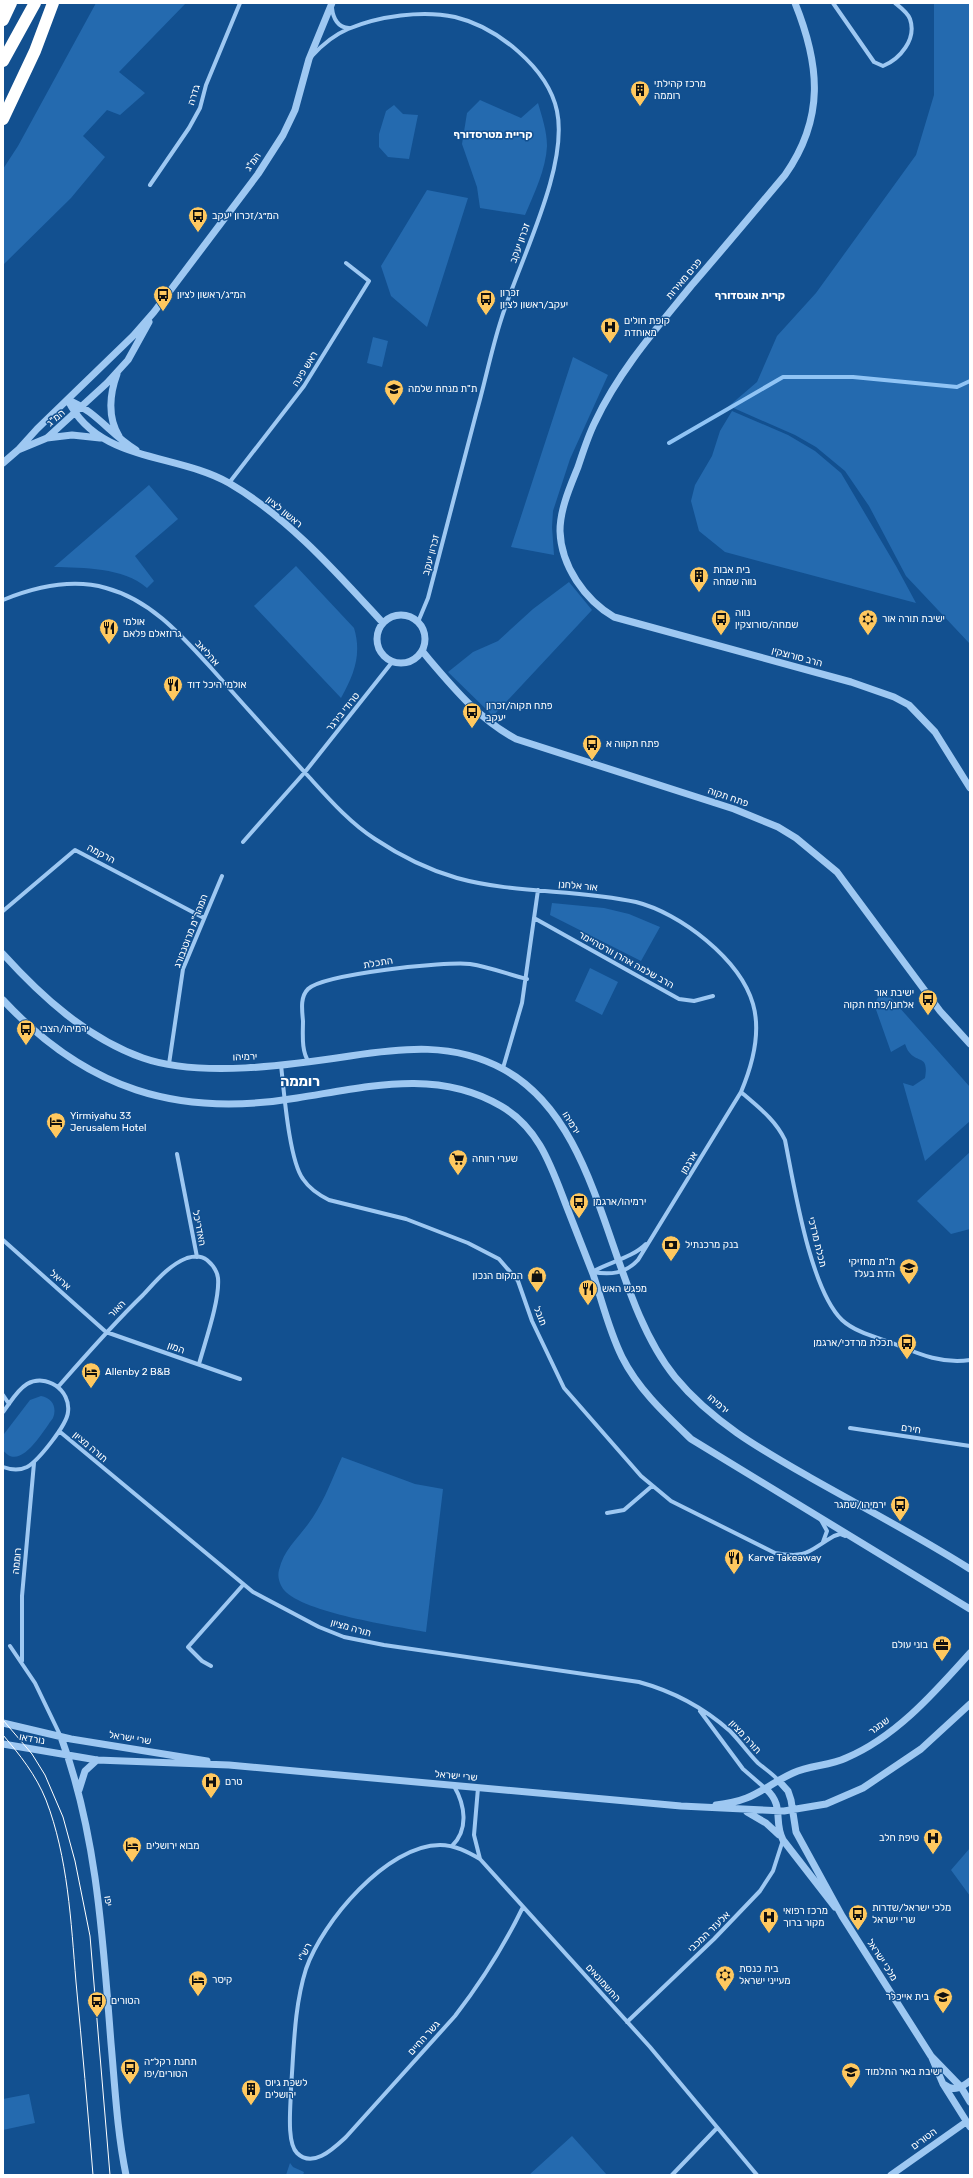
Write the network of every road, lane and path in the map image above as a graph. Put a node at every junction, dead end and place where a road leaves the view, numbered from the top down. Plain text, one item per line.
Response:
1 (12, 3) edge
2 (35, 3) edge
3 (53, 3) edge
4 (240, 3) edge
5 (332, 3) edge
6 (795, 3) edge
7 (833, 3) edge
8 (895, 3) edge
9 (3, 20) edge
10 (349, 28) junction
11 (309, 59) junction
12 (3, 61) edge
13 (3, 119) edge
14 (150, 185) dead end
15 (346, 263) dead end
16 (154, 312) junction
17 (118, 371) junction
18 (68, 400) junction
19 (84, 406) junction
20 (75, 414) junction
21 (47, 438) junction
22 (103, 438) junction
23 (122, 441) junction
24 (18, 450) junction
25 (147, 455) junction
26 (3, 463) edge
27 (230, 483) junction
28 (585, 592) joint
29 (3, 600) edge
30 (418, 622) junction
31 (383, 623) junction
32 (422, 652) junction
33 (393, 662) junction
34 (305, 772) junction
35 (970, 788) edge
36 (243, 842) dead end
37 (222, 876) dead end
38 (538, 890) junction
39 (3, 911) edge
40 (204, 918) junction
41 (534, 918) junction
42 (3, 954) edge
43 (526, 979) junction
44 (714, 996) dead end
45 (3, 1000) edge
46 (970, 1044) edge
47 (309, 1062) junction
48 (169, 1064) junction
49 (281, 1065) junction
50 (502, 1068) junction
51 (741, 1092) junction
52 (285, 1100) junction
53 (177, 1154) dead end
54 (3, 1240) edge
55 (649, 1241) junction
56 (197, 1257) junction
57 (618, 1260) junction
58 (592, 1272) junction
59 (622, 1272) junction
60 (106, 1332) junction
61 (970, 1360) edge
62 (200, 1364) junction
63 (240, 1379) dead end
64 (58, 1387) junction
65 (3, 1395) edge
66 (9, 1404) junction
67 (3, 1412) edge
68 (850, 1428) dead end
69 (59, 1431) junction
70 (970, 1446) edge
71 (34, 1462) junction
72 (3, 1467) edge
73 (652, 1486) junction
74 (606, 1513) dead end
75 (817, 1515) junction
76 (853, 1538) junction
77 (823, 1543) junction
78 (970, 1569) edge
79 (243, 1585) junction
80 (970, 1609) edge
81 (10, 1646) dead end
82 (970, 1653) edge
83 (22, 1661) junction
84 (211, 1666) dead end
85 (970, 1704) edge
86 (697, 1708) junction
87 (3, 1723) edge
88 (51, 1735) joint
89 (61, 1737) junction
90 (3, 1744) edge
91 (58, 1754) joint
92 (68, 1756) junction
93 (97, 1760) junction
94 (229, 1765) junction
95 (779, 1781) junction
96 (454, 1786) junction
97 (478, 1788) junction
98 (766, 1789) junction
99 (78, 1794) junction
100 (681, 1806) junction
101 (743, 1810) junction
102 (793, 1810) junction
103 (779, 1811) junction
104 (783, 1840) junction
105 (452, 1846) junction
106 (480, 1859) junction
107 (523, 1907) junction
108 (842, 1916) junction
109 (627, 2022) junction
110 (931, 2056) junction
111 (970, 2081) edge
112 (943, 2084) junction
113 (962, 2087) junction
114 (970, 2102) edge
115 (969, 2123) edge
116 (717, 2128) junction
117 (312, 2159) joint
118 (126, 2175) edge
119 (672, 2175) edge
120 (758, 2175) edge
121 (891, 2175) edge

1 - 9 highway
2 - 12 highway
3 - 13 highway
4 - 14 street, גדרה
5 - 10 street
5 - 11 street, המ"ג
6 - 28 street, פנים מאירות
7 - 8 street
10 - 11 street, זכרון יעקב
10 - 30 street, זכרון יעקב
11 - 16 street, המ"ג
15 - 27 street, ראש פינה
16 - 17 street, המ"ג
16 - 18 street, המ"ג
17 - 19 street, המ"ג
17 - 23 street
18 - 19 street, ראשון לציון
18 - 20 street, ראשון לציון
18 - 24 street, המ"ג
19 - 20 street, המ"ג
19 - 23 street, ראשון לציון
20 - 21 street, המ"ג
20 - 22 street, ראשון לציון
21 - 22 street
21 - 24 street, המ"ג
22 - 25 street, ראשון לציון
23 - 25 street, ראשון לציון
24 - 26 street, המ"ג
25 - 27 street, ראשון לציון
27 - 31 street, ראשון לציון
28 - 35 street, הרב סורוצקין
29 - 34 street, אהליאב
30 - 31 street
30 - 32 street
31 - 33 street
32 - 33 street
32 - 46 street, פתח תקוה
33 - 34 street, טרודי בירגר
34 - 36 street
34 - 38 street, אור אלחנן
37 - 40 street, המהר"מ מרוטנבורג
38 - 41 street
38 - 51 street, אור אלחנן
39 - 40 street, הרקמה
40 - 48 street, המהר"מ מרוטנבורג
41 - 43 street
41 - 44 street, הרב שלמה אהרן וורטהיימר
42 - 48 street, ירמיהו
43 - 47 street, התכלת
43 - 50 street
45 - 52 street
47 - 49 street, ירמיהו
47 - 50 street, ירמיהו
48 - 49 street, ירמיהו
49 - 52 street, תובל
50 - 57 street, ירמיהו
51 - 55 street, ארגמן
51 - 61 street, תכלת מרדכי
52 - 58 street
52 - 73 street, תובל
53 - 56 street, האדריכל
54 - 60 street, אריאל
55 - 57 street, ארגמן
55 - 59 street, ארגמן
56 - 60 street, האור
56 - 62 street, האדריכל
57 - 58 street, ארגמן
57 - 59 street, ירמיהו
58 - 59 street
58 - 75 street
59 - 78 street, ירמיהו
60 - 62 street, המון
60 - 64 street, האור
62 - 63 street, המון
64 - 66 street
64 - 69 street
65 - 66 street
66 - 67 street
68 - 70 street, חירם
69 - 71 street
69 - 79 street, תורה מציון
71 - 72 street
71 - 83 street, רוממה
73 - 74 street
73 - 77 street, תובל
75 - 76 street
75 - 77 street
76 - 77 street, תובל
76 - 80 street
79 - 84 street
79 - 86 street, תורה מציון
81 - 83 street, יפו
82 - 95 street, שמגר
83 - 89 street, יפו
85 - 102 street
86 - 95 street, תורה מציון
86 - 98 street, תורה מציון
87 - 88 street, נורדאו
88 - 89 street, שרי ישראל
89 - 92 street, יפו
89 - 94 street, שרי ישראל
90 - 91 street, נורדאו
91 - 92 street, שרי ישראל
92 - 93 street, שרי ישראל
92 - 99 street, יפו
93 - 94 street, שרי ישראל
93 - 99 street
94 - 96 street, שרי ישראל
95 - 98 street, שרי ישראל
95 - 102 street, מלכי ישראל
96 - 97 street, שרי ישראל
96 - 105 street
97 - 100 street, שרי ישראל
97 - 106 street, החשמונאים
98 - 100 street, שרי ישראל
98 - 103 street, מלכי ישראל
99 - 118 street, יפו
100 - 101 street, שרי ישראל
101 - 103 street, שרי ישראל
101 - 104 street
102 - 103 street, שרי ישראל
102 - 108 street, מלכי ישראל
103 - 104 street, מלכי ישראל
104 - 108 street, מלכי ישראל
104 - 109 street, אלעזר המכבי
105 - 106 street, רש"י
105 - 117 street, רש"י
106 - 107 street, החשמונאים
107 - 109 street, החשמונאים
107 - 117 street, גשר החיים
108 - 110 street, מלכי ישראל
109 - 116 street, החשמונאים
110 - 112 street, מלכי ישראל
110 - 113 street, מלכי ישראל
111 - 113 street
112 - 113 street
112 - 115 street, מלכי ישראל
113 - 114 street, מלכי ישראל
115 - 121 street, הטורים
116 - 119 street
116 - 120 street, החשמונאים

